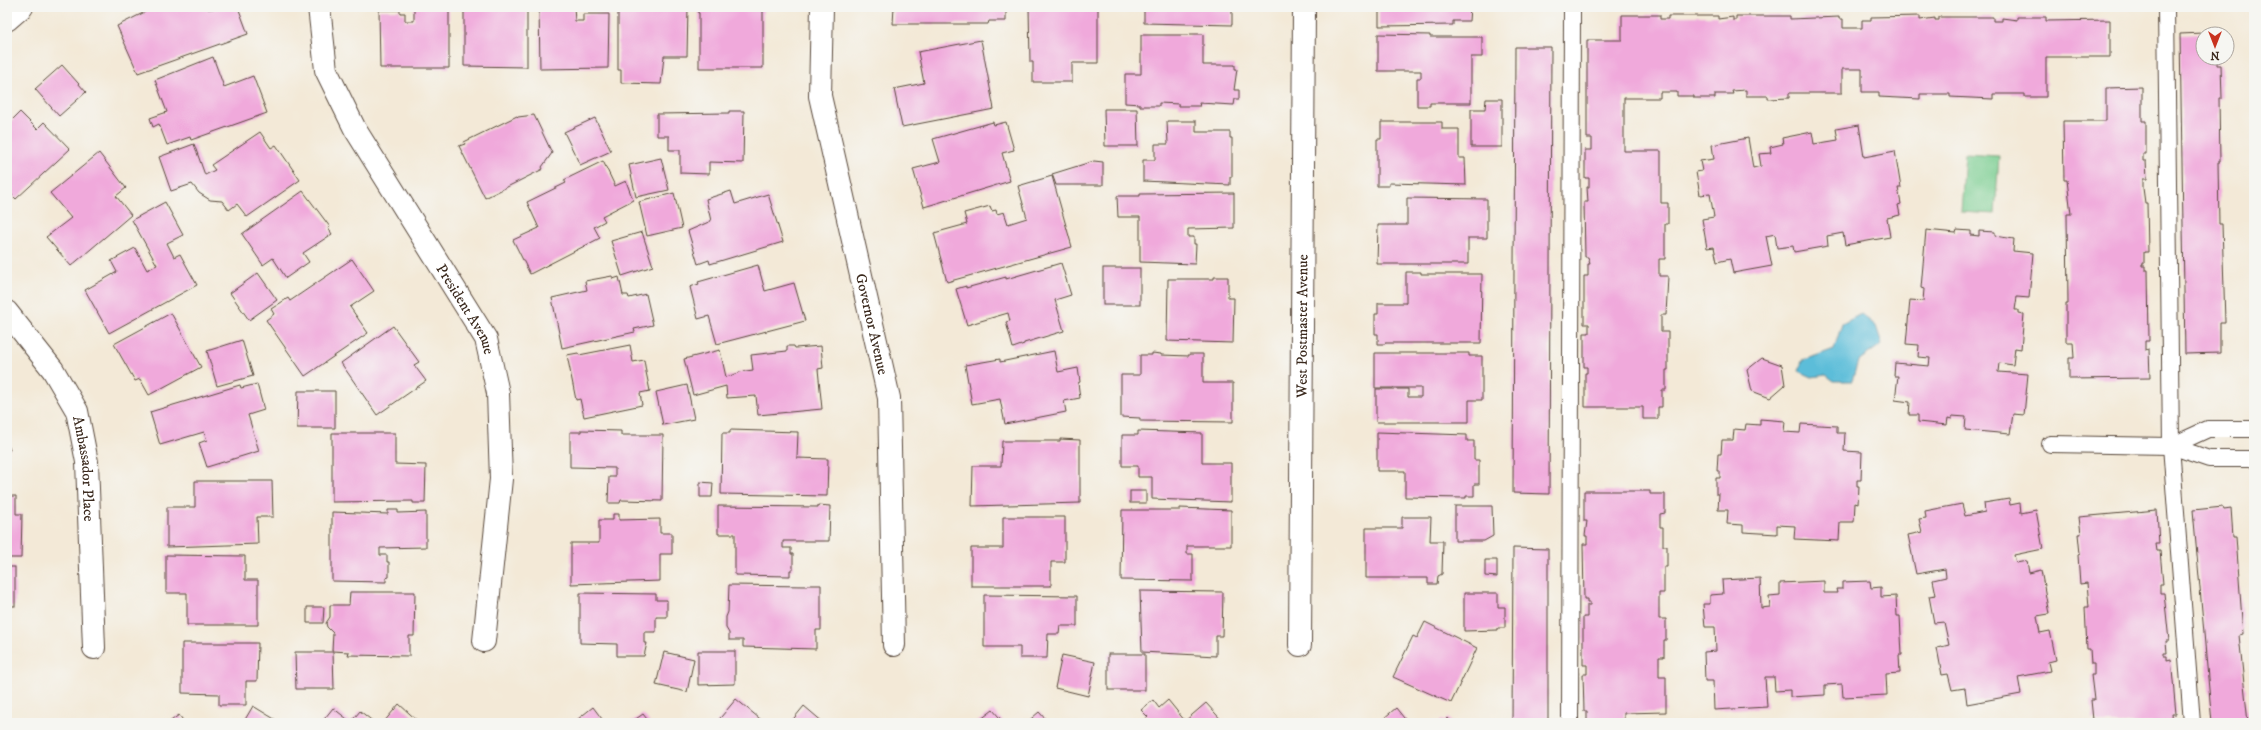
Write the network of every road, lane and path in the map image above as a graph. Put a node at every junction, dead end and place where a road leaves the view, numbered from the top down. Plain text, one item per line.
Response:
1 (22, 7) edge
2 (319, 7) edge
3 (822, 7) edge
4 (1304, 7) edge
5 (1572, 7) edge
6 (2166, 7) edge
7 (7, 20) edge
8 (7, 312) edge
9 (2254, 429) edge
10 (2050, 444) dead end
11 (2171, 446) junction
12 (2254, 459) edge
13 (484, 641) dead end
14 (894, 645) dead end
15 (1300, 645) dead end
16 (94, 648) dead end
17 (1570, 723) edge
18 (2192, 723) edge

1 - 7 street
2 - 13 street, President Avenue
3 - 14 street, Governor Avenue
4 - 15 street, West Postmaster Avenue
5 - 17 lane
6 - 11 lane
8 - 16 street, Ambassador Place
9 - 11 lane
10 - 11 lane
11 - 12 lane
11 - 18 lane

